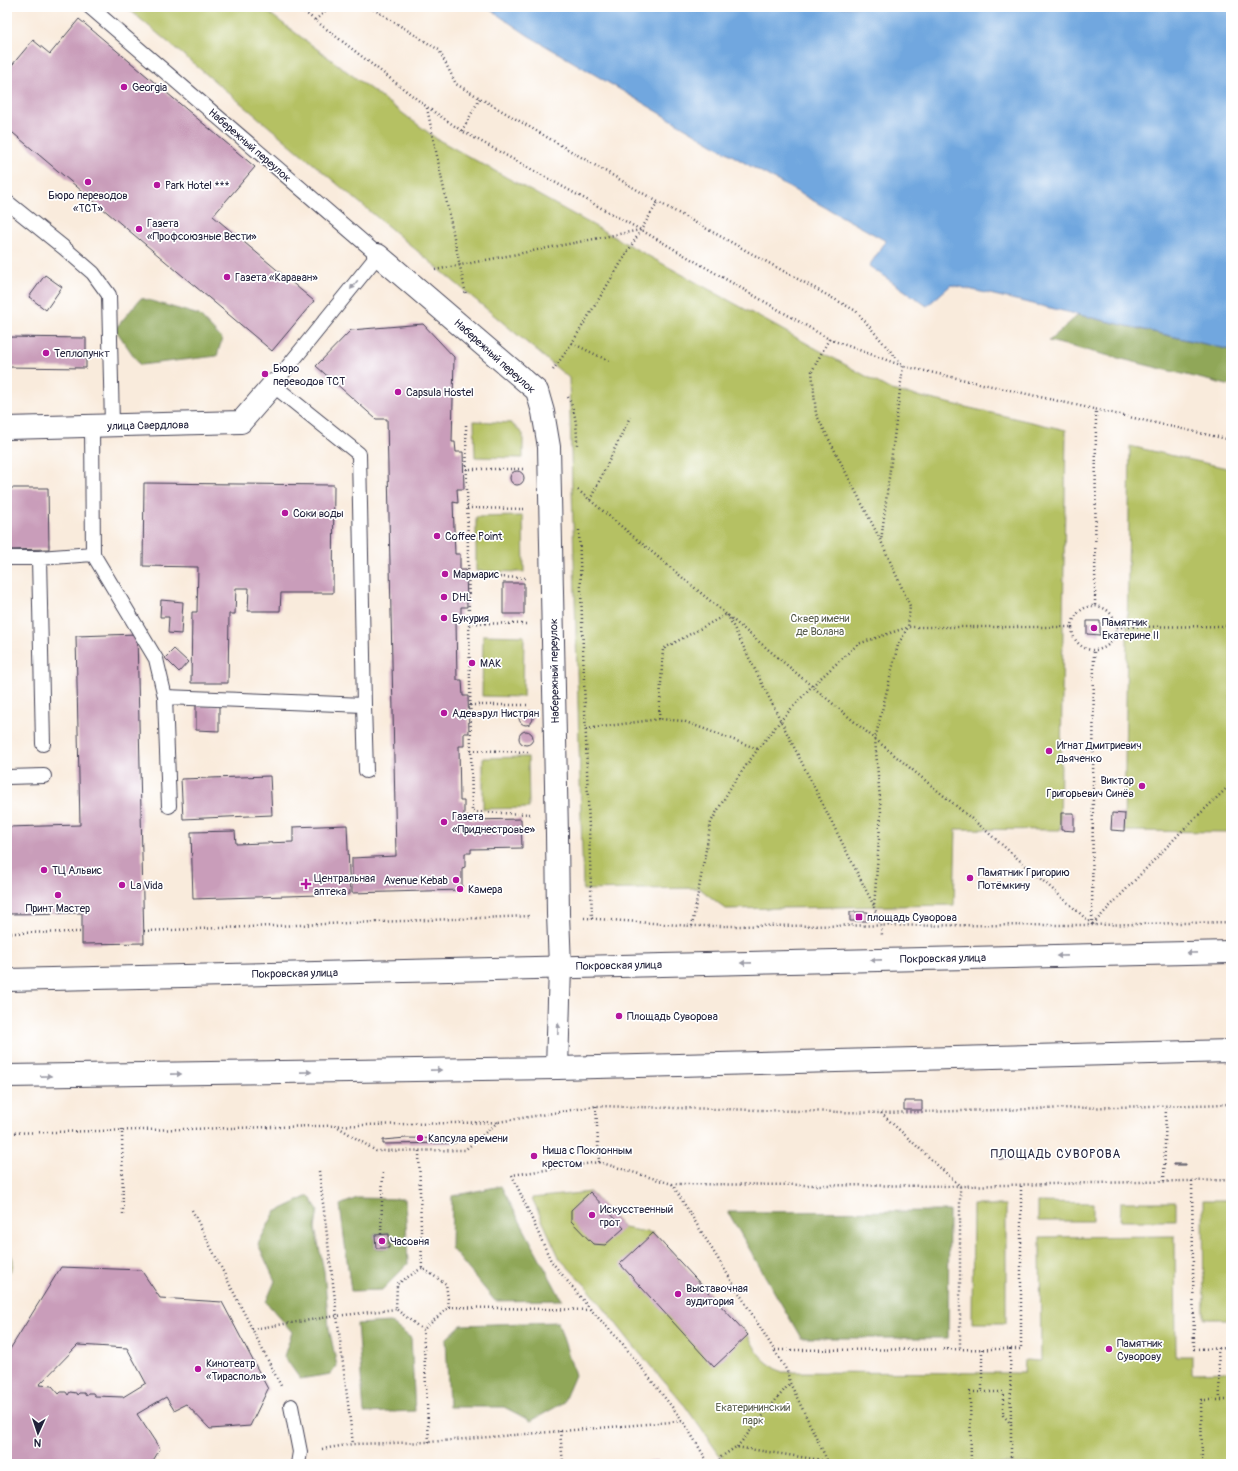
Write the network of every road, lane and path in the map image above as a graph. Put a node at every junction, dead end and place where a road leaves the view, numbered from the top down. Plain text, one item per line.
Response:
1 (90, 7) edge
2 (298, 7) edge
3 (332, 7) edge
4 (370, 7) edge
5 (315, 20) junction
6 (480, 98) junction
7 (427, 107) junction
8 (462, 131) junction
9 (7, 202) edge
10 (658, 202) junction
11 (641, 230) junction
12 (378, 255) junction
13 (461, 265) junction
14 (403, 276) junction
15 (475, 337) junction
16 (829, 339) junction
17 (572, 343) junction
18 (612, 362) dead end
19 (903, 366) junction
20 (553, 370) junction
21 (556, 377) dead end
22 (273, 386) junction
23 (537, 391) junction
24 (567, 397) dead end
25 (1096, 410) junction
26 (630, 417) dead end
27 (466, 425) dead end
28 (102, 426) junction
29 (7, 428) edge
30 (1231, 440) edge
31 (577, 450) dead end
32 (466, 469) junction
33 (531, 469) dead end
34 (578, 498) dead end
35 (590, 500) junction
36 (467, 508) junction
37 (531, 509) dead end
38 (579, 530) dead end
39 (881, 542) junction
40 (93, 554) junction
41 (7, 558) edge
42 (39, 558) junction
43 (468, 576) junction
44 (533, 578) dead end
45 (1095, 605) junction
46 (727, 614) junction
47 (469, 623) junction
48 (534, 624) dead end
49 (1231, 626) edge
50 (908, 627) junction
51 (1071, 627) junction
52 (1117, 627) junction
53 (1094, 650) junction
54 (812, 686) junction
55 (166, 697) junction
56 (364, 705) junction
57 (470, 705) junction
58 (529, 705) dead end
59 (659, 719) junction
60 (782, 720) junction
61 (586, 729) junction
62 (875, 740) junction
63 (43, 744) dead end
64 (758, 748) junction
65 (471, 750) junction
66 (530, 752) dead end
67 (366, 771) dead end
68 (44, 776) dead end
69 (7, 777) edge
70 (1231, 784) edge
71 (169, 806) dead end
72 (532, 814) dead end
73 (874, 906) junction
74 (558, 914) junction
75 (592, 919) junction
76 (1231, 922) edge
77 (881, 925) junction
78 (1092, 925) junction
79 (692, 926) junction
80 (144, 931) dead end
81 (82, 932) dead end
82 (7, 933) edge
83 (883, 938) dead end
84 (1231, 952) edge
85 (560, 967) junction
86 (7, 980) edge
87 (1231, 1051) edge
88 (557, 1068) junction
89 (7, 1076) edge
90 (1231, 1104) edge
91 (596, 1106) junction
92 (1166, 1106) junction
93 (881, 1112) junction
94 (498, 1122) junction
95 (335, 1125) junction
96 (122, 1129) junction
97 (7, 1133) edge
98 (419, 1151) junction
99 (599, 1162) junction
100 (319, 1171) dead end
101 (383, 1171) dead end
102 (1231, 1180) edge
103 (1164, 1181) junction
104 (1192, 1181) junction
105 (672, 1184) junction
106 (1021, 1185) junction
107 (960, 1186) junction
108 (192, 1210) dead end
109 (123, 1214) dead end
110 (381, 1234) dead end
111 (421, 1240) junction
112 (390, 1241) dead end
113 (422, 1268) junction
114 (449, 1307) junction
115 (396, 1309) junction
116 (591, 1310) junction
117 (336, 1316) junction
118 (252, 1329) junction
119 (423, 1330) junction
120 (1218, 1348) junction
121 (1231, 1348) edge
122 (982, 1349) junction
123 (1010, 1349) junction
124 (775, 1350) junction
125 (960, 1350) junction
126 (790, 1383) junction
127 (982, 1392) junction
128 (1220, 1400) junction
129 (1231, 1400) edge
130 (291, 1406) joint
131 (683, 1421) junction
132 (1011, 1424) junction
133 (560, 1431) junction
134 (429, 1442) junction
135 (353, 1444) junction
136 (736, 1447) junction
137 (299, 1458) edge
138 (828, 1462) edge
139 (564, 1464) edge
140 (708, 1464) edge
141 (717, 1464) edge
142 (971, 1464) edge
143 (1011, 1464) edge
144 (1202, 1464) edge

1 - 12 lane, Набережный переулок
2 - 5 path
3 - 5 path
4 - 6 path
5 - 7 path
6 - 8 path
6 - 10 path
7 - 8 path
7 - 13 path
8 - 11 path
9 - 28 lane
10 - 11 path
10 - 19 path
11 - 13 path
11 - 16 path
11 - 17 path
12 - 14 main road, Набережный переулок
12 -> 22 lane
12 - 23 lane
13 - 14 path
13 - 15 path
14 - 15 main road, Набережный переулок
15 - 23 main road, Набережный переулок
16 - 19 path
16 - 39 path
17 - 18 path
17 - 20 path
19 - 25 path
19 - 39 path
20 - 21 path
20 - 23 path
22 - 28 main road, улица Свердлова
22 - 56 lane
23 - 74 main road, Набережный переулок
24 - 31 path
25 - 30 path
25 - 45 path
26 - 35 path
27 - 32 path
28 - 29 main road, улица Свердлова
28 - 40 lane
32 - 33 path
32 - 36 path
34 - 35 path
35 - 46 path
36 - 37 path
36 - 43 path
38 - 61 path
39 - 50 path
40 - 42 lane
40 - 55 lane
41 - 42 lane
42 - 63 lane
43 - 44 path
43 - 47 path
45 - 51 path
45 - 52 path
46 - 54 path
46 - 59 path
46 - 60 path
47 - 48 path
47 - 57 path
49 - 52 path
50 - 51 path
50 - 54 path
50 - 62 path
51 - 53 path
52 - 53 path
53 - 78 path
54 - 60 path
54 - 62 path
55 - 56 lane
55 - 71 lane
56 - 67 lane
57 - 58 path
57 - 65 path
59 - 61 path
59 - 64 path
60 - 64 path
60 - 73 path
61 - 75 path
62 - 73 path
62 - 78 path
64 - 79 path
65 - 66 path
65 - 72 path
68 - 69 lane
70 - 78 path
73 - 77 path
74 - 75 path
74 - 80 path
74 - 85 main road, Набережный переулок
75 - 79 path
76 - 78 path
77 - 78 path
77 - 79 path
77 - 83 path
81 - 82 path
84 -> 85 main road, Покровская улица
85 - 86 main road, Покровская улица
88 -> 85 main road, Набережный переулок
87 - 88 main road
89 -> 88 main road
90 - 92 path
91 - 93 path
91 - 94 path
91 - 99 path
92 - 93 path
92 - 103 path
93 - 107 path
94 - 95 path
94 - 98 path
95 - 96 path
95 - 98 path
96 - 97 path
96 - 109 path
98 - 111 path
99 - 105 path
99 - 116 path
100 - 117 path
101 - 110 path
102 - 104 path
103 - 104 path
103 - 106 path
104 - 120 path
105 - 107 path
105 - 124 path
106 - 107 path
106 - 123 path
107 - 125 path
108 - 118 path
111 - 112 path
111 - 113 path
113 - 114 path
113 - 115 path
114 - 116 path
114 - 119 path
115 - 117 path
115 - 119 path
116 - 131 path
117 - 118 path
117 - 135 path
118 - 130 path
119 - 134 path
120 - 121 path
120 - 128 path
122 - 123 path
122 - 125 path
122 - 127 path
123 - 132 path
124 - 125 path
124 - 126 path
126 - 136 path
126 - 138 path
127 - 132 path
127 - 142 path
128 - 129 path
128 - 144 path
130 - 137 lane
131 - 133 path
131 - 140 path
132 - 143 path
133 - 134 path
133 - 139 path
134 - 135 path
135 - 137 path
136 - 138 path
136 - 141 path

